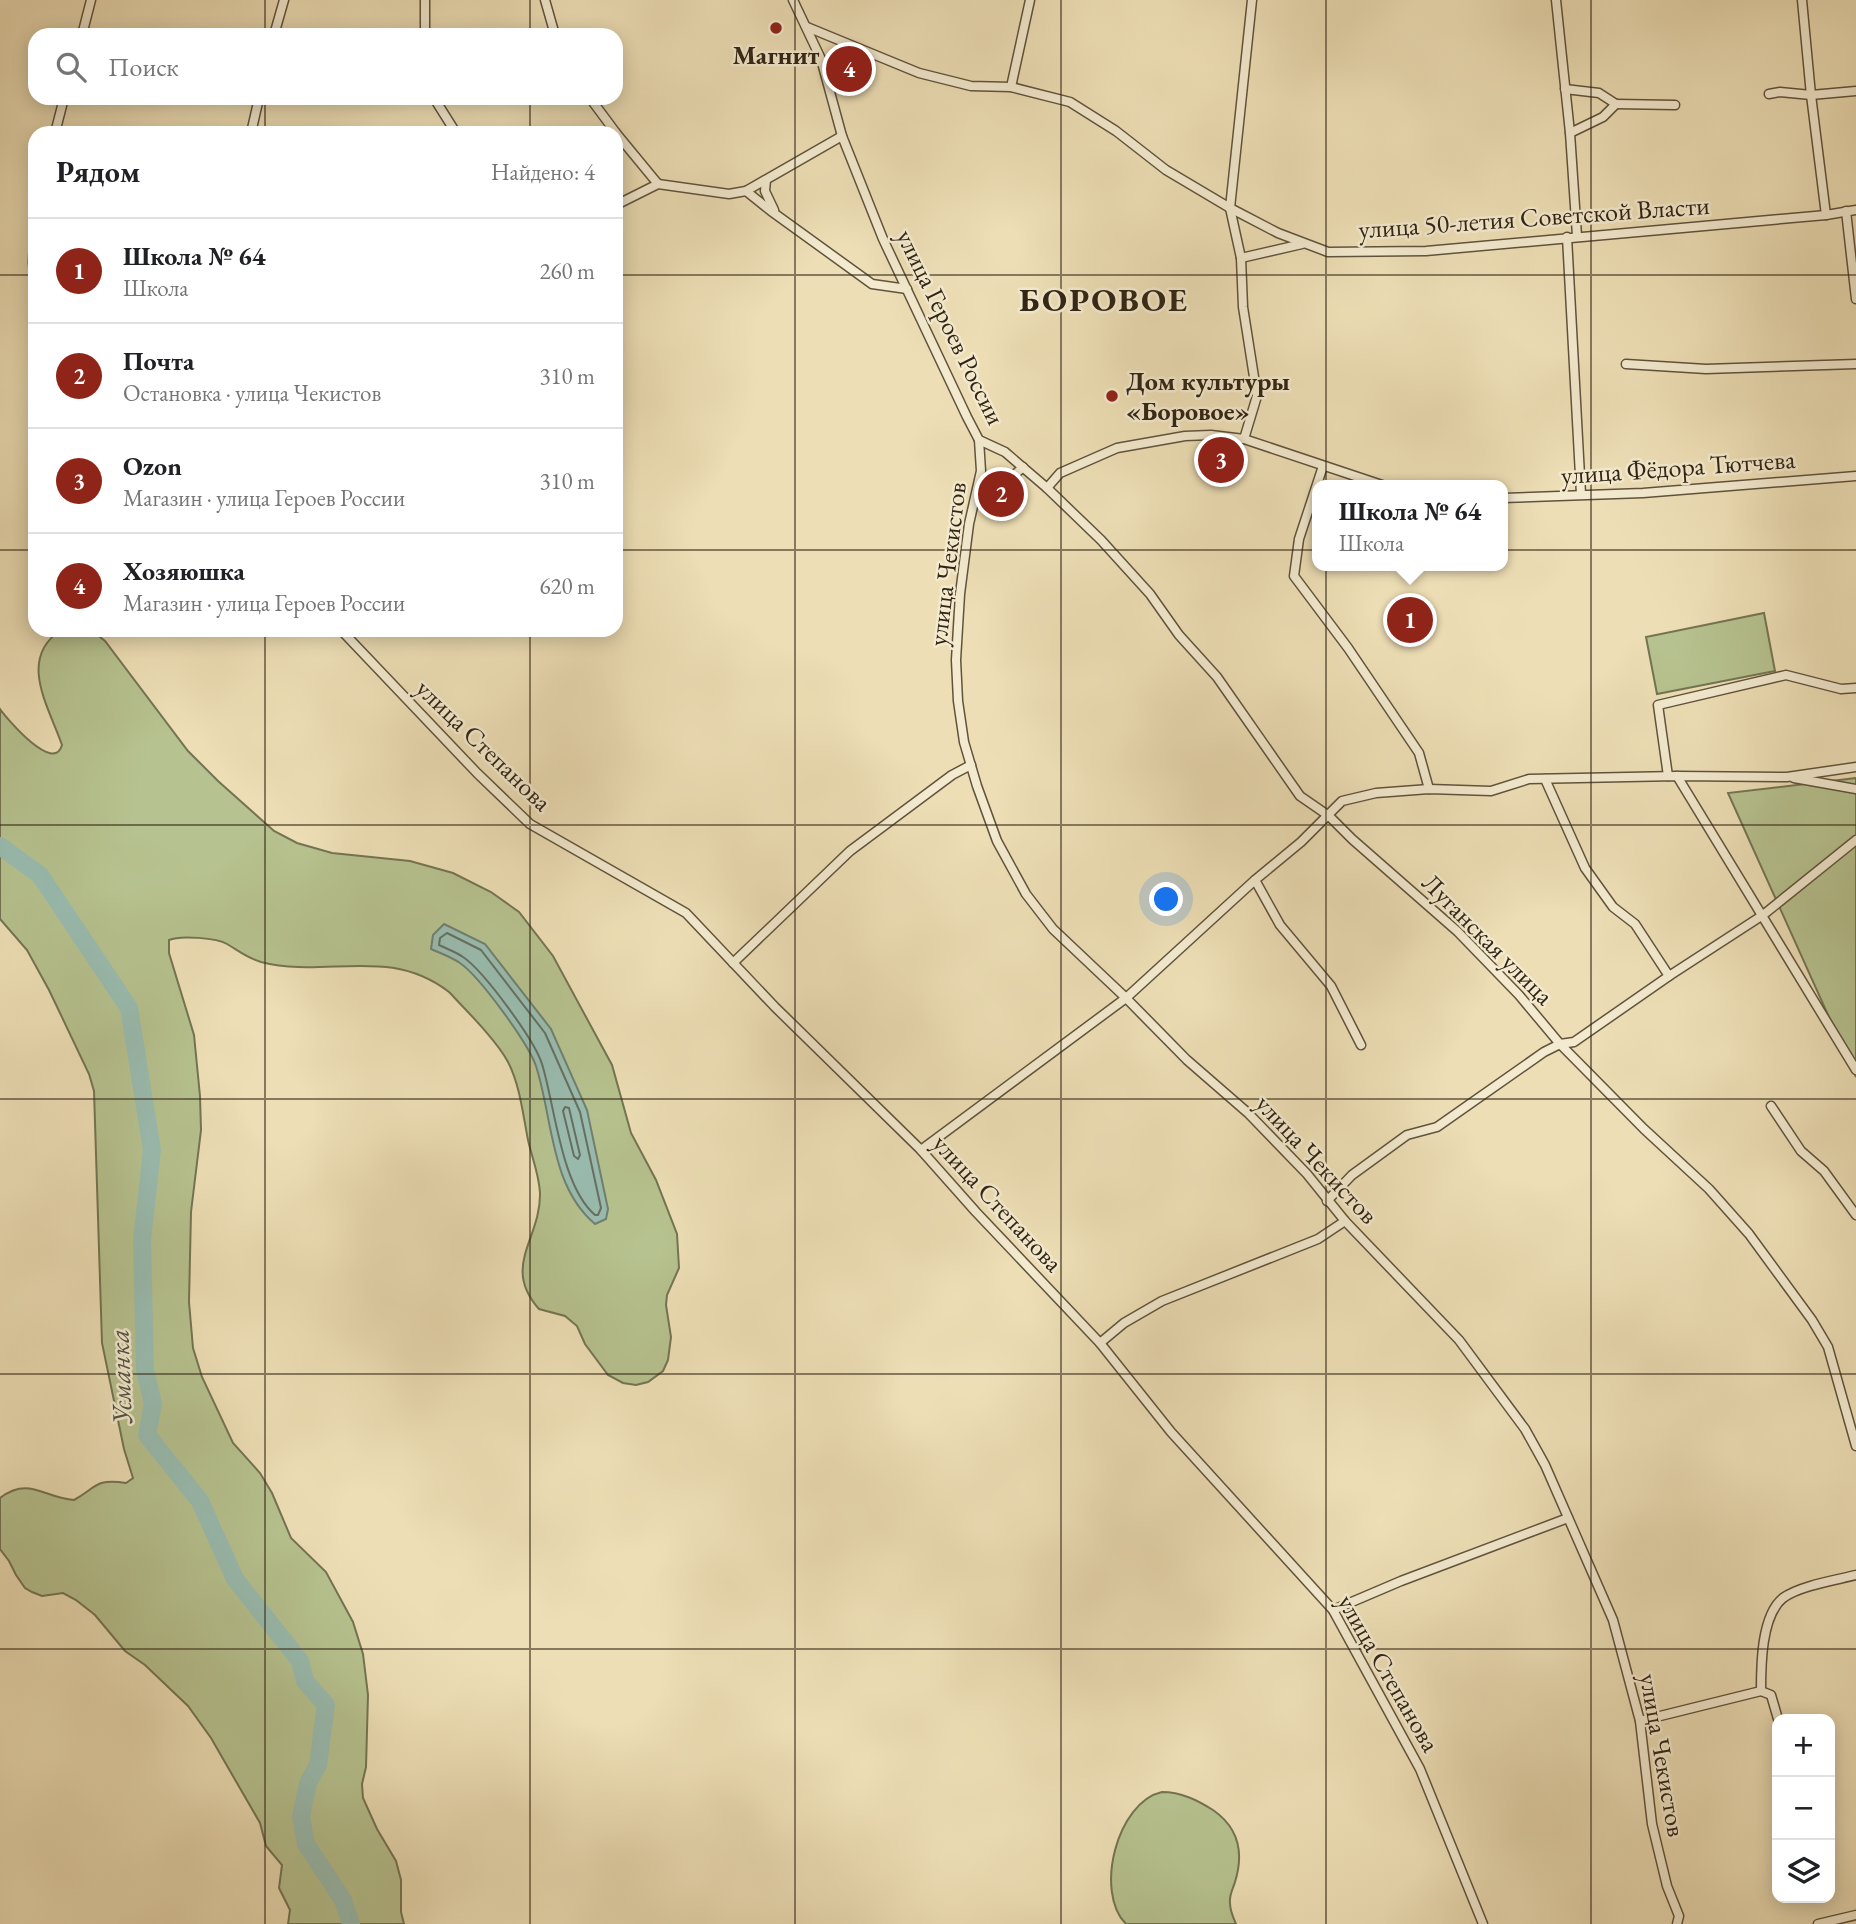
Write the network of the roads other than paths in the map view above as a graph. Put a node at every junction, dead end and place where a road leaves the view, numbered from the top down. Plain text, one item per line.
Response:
1 (91, 0) edge
2 (284, 0) edge
3 (425, 0) edge
4 (545, 0) edge
5 (793, 0) edge
6 (1030, 0) edge
7 (1252, 0) edge
8 (1556, 0) edge
9 (1802, 0) edge
10 (807, 27) junction
11 (84, 28) edge
12 (276, 28) edge
13 (425, 28) edge
14 (553, 28) edge
15 (1011, 87) junction
16 (1565, 89) junction
17 (1856, 91) edge
18 (1769, 94) dead end
19 (1811, 95) junction
20 (1616, 104) junction
21 (62, 105) edge
22 (257, 105) edge
23 (438, 105) edge
24 (595, 105) edge
25 (1675, 105) dead end
26 (57, 126) edge
27 (253, 126) edge
28 (452, 126) edge
29 (611, 126) edge
30 (1570, 133) junction
31 (842, 136) junction
32 (623, 142) edge
33 (766, 180) junction
34 (658, 184) junction
35 (746, 191) junction
36 (623, 202) edge
37 (1230, 208) junction
38 (1856, 209) edge
39 (1846, 211) junction
40 (1826, 215) junction
41 (777, 216) junction
42 (1572, 236) junction
43 (1302, 244) junction
44 (1241, 258) junction
45 (907, 289) junction
46 (1856, 299) edge
47 (1856, 363) edge
48 (1626, 364) dead end
49 (1244, 439) junction
50 (979, 440) junction
51 (1323, 466) junction
52 (1023, 467) junction
53 (1856, 475) edge
54 (1318, 480) edge
55 (1366, 480) edge
56 (978, 488) junction
57 (1047, 488) junction
58 (1581, 494) junction
59 (1508, 498) edge
60 (1312, 499) edge
61 (348, 637) edge
62 (1856, 688) edge
63 (971, 765) junction
64 (1856, 767) edge
65 (1673, 776) junction
66 (1787, 777) junction
67 (1545, 779) junction
68 (1429, 789) junction
69 (1856, 789) edge
70 (1329, 816) junction
71 (1856, 840) edge
72 (1255, 880) junction
73 (1763, 915) junction
74 (733, 963) junction
75 (1669, 976) junction
76 (1126, 998) junction
77 (1560, 1044) junction
78 (1360, 1045) dead end
79 (1856, 1070) edge
80 (1771, 1106) dead end
81 (921, 1150) junction
82 (1326, 1201) junction
83 (1856, 1214) edge
84 (1345, 1221) junction
85 (1100, 1343) junction
86 (1856, 1446) edge
87 (1568, 1518) junction
88 (1856, 1575) edge
89 (1333, 1610) junction
90 (1761, 1691) junction
91 (1776, 1714) edge
92 (1640, 1721) junction
93 (1856, 1915) edge
94 (1680, 1921) edge
95 (1483, 1924) edge
96 (1818, 1924) edge

1 - 11 street
2 - 12 street
3 - 13 street
4 - 14 street
5 - 10 street, улица Героев России
6 - 15 street
7 - 37 street
8 - 16 street
9 - 19 street
10 - 15 street, улица 50-летия Советской Власти
10 - 31 street, улица Героев России
15 - 37 street, улица 50-летия Советской Власти
16 - 20 street
16 - 30 street
17 - 19 street
18 - 19 street
19 - 40 street
20 - 25 street
20 - 30 street
21 - 26 street
22 - 27 street
23 - 28 street
24 - 29 street
30 - 42 street
31 - 33 street
31 - 45 street, улица Героев России
32 - 34 street
33 - 35 street
33 - 41 street
34 - 35 street
34 - 36 street
35 - 41 street
37 - 43 street, улица 50-летия Советской Власти
37 - 44 street
38 - 39 street, улица 50-летия Советской Власти
39 - 40 street, улица 50-летия Советской Власти
39 - 46 street
40 - 42 street, улица 50-летия Советской Власти
41 - 45 street
42 - 43 street, улица 50-летия Советской Власти
42 - 58 street
43 - 44 street
44 - 49 street
45 - 50 street, улица Героев России
47 - 48 street
49 - 51 street
49 - 57 street
50 - 52 street, улица Героев России
50 - 56 street, улица Чекистов
51 - 54 street
51 - 55 street
52 - 56 street
52 - 57 street, улица Героев России
53 - 58 street, улица Фёдора Тютчева
56 - 63 street, улица Чекистов
57 - 70 street, Луганская улица
58 - 59 street, улица Фёдора Тютчева
60 - 68 street
61 - 74 street, улица Степанова
62 - 65 street
63 - 74 street
63 - 76 street, улица Чекистов
64 - 66 street
65 - 66 street
65 - 67 street
65 - 73 street
66 - 69 street
67 - 68 street
67 - 75 street
68 - 70 street
70 - 72 street
70 - 77 street, Луганская улица
71 - 73 street
72 - 76 street
72 - 78 street
73 - 75 street
73 - 79 street
74 - 81 street, улица Степанова
75 - 77 street
76 - 81 street
76 - 82 street, улица Чекистов
77 - 82 street
77 - 86 street, Луганская улица
80 - 83 street
81 - 85 street, улица Степанова
82 - 84 street, улица Чекистов
84 - 85 street
84 - 87 street, улица Чекистов
85 - 89 street, улица Степанова
87 - 89 street
87 - 92 street, улица Чекистов
88 - 90 street
89 - 95 street, улица Степанова
90 - 91 street
90 - 92 street
92 - 94 street, улица Чекистов
93 - 96 street

